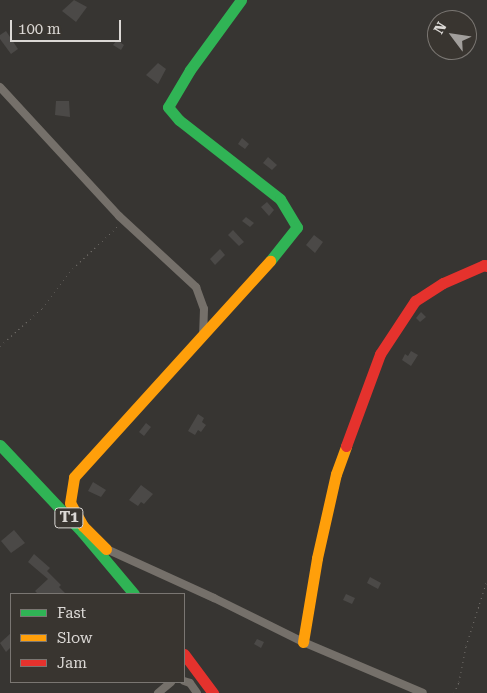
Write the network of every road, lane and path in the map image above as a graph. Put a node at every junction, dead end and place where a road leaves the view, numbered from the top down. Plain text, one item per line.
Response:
1 (240, 0) edge
2 (0, 87) edge
3 (122, 218) junction
4 (486, 265) edge
5 (203, 334) junction
6 (0, 346) edge
7 (0, 445) edge
8 (90, 541) junction
9 (106, 548) junction
10 (487, 580) edge
11 (133, 593) edge
12 (303, 642) junction
13 (185, 655) edge
14 (185, 681) edge
15 (171, 683) edge
16 (158, 693) edge
17 (197, 693) edge
18 (213, 693) edge
19 (423, 693) edge
20 (454, 693) edge

1 - 5 main road
2 - 3 street
3 - 5 street
3 - 6 path
4 - 12 main road
5 - 9 main road
7 - 8 main road, T1
8 - 9 street
8 - 11 main road, T1
9 - 12 street
10 - 20 path
12 - 19 street
13 - 18 main road
14 - 17 street
15 - 16 street

